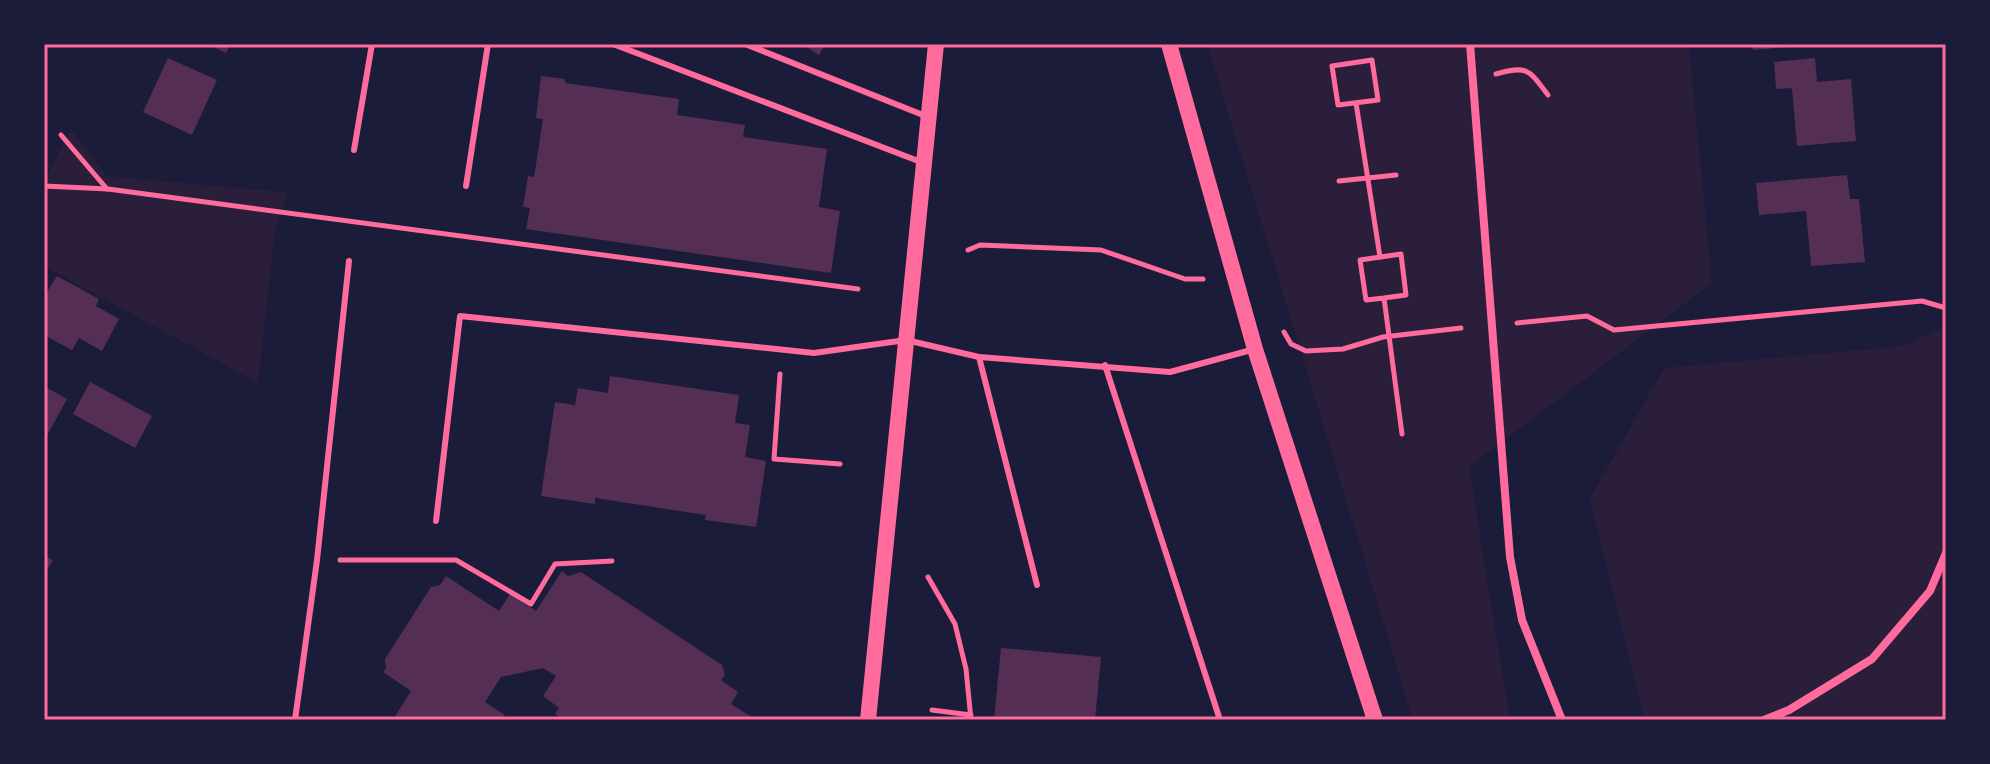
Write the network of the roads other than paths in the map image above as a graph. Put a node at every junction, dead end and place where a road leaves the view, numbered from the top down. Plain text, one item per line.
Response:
1 (372, 44) edge
2 (488, 44) edge
3 (613, 44) edge
4 (745, 44) edge
5 (936, 44) edge
6 (1169, 44) edge
7 (1470, 44) edge
8 (928, 117) junction
9 (354, 150) dead end
10 (924, 163) junction
11 (466, 186) dead end
12 (349, 261) dead end
13 (906, 340) junction
14 (1255, 349) junction
15 (979, 357) junction
16 (1105, 365) junction
17 (436, 521) dead end
18 (1946, 553) edge
19 (1037, 585) dead end
20 (295, 720) edge
21 (868, 720) edge
22 (1220, 720) edge
23 (1375, 720) edge
24 (1562, 720) edge
25 (1764, 720) edge

1 - 9 lane
2 - 11 lane
3 - 10 lane
4 - 8 lane
5 - 8 main road
6 - 14 main road
7 - 24 street
8 - 10 main road
10 - 13 main road
12 - 20 lane
13 - 15 lane
13 - 17 lane
13 - 21 main road
14 - 16 lane
14 - 23 main road
15 - 16 lane
15 - 19 lane
16 - 22 lane
18 - 25 street

